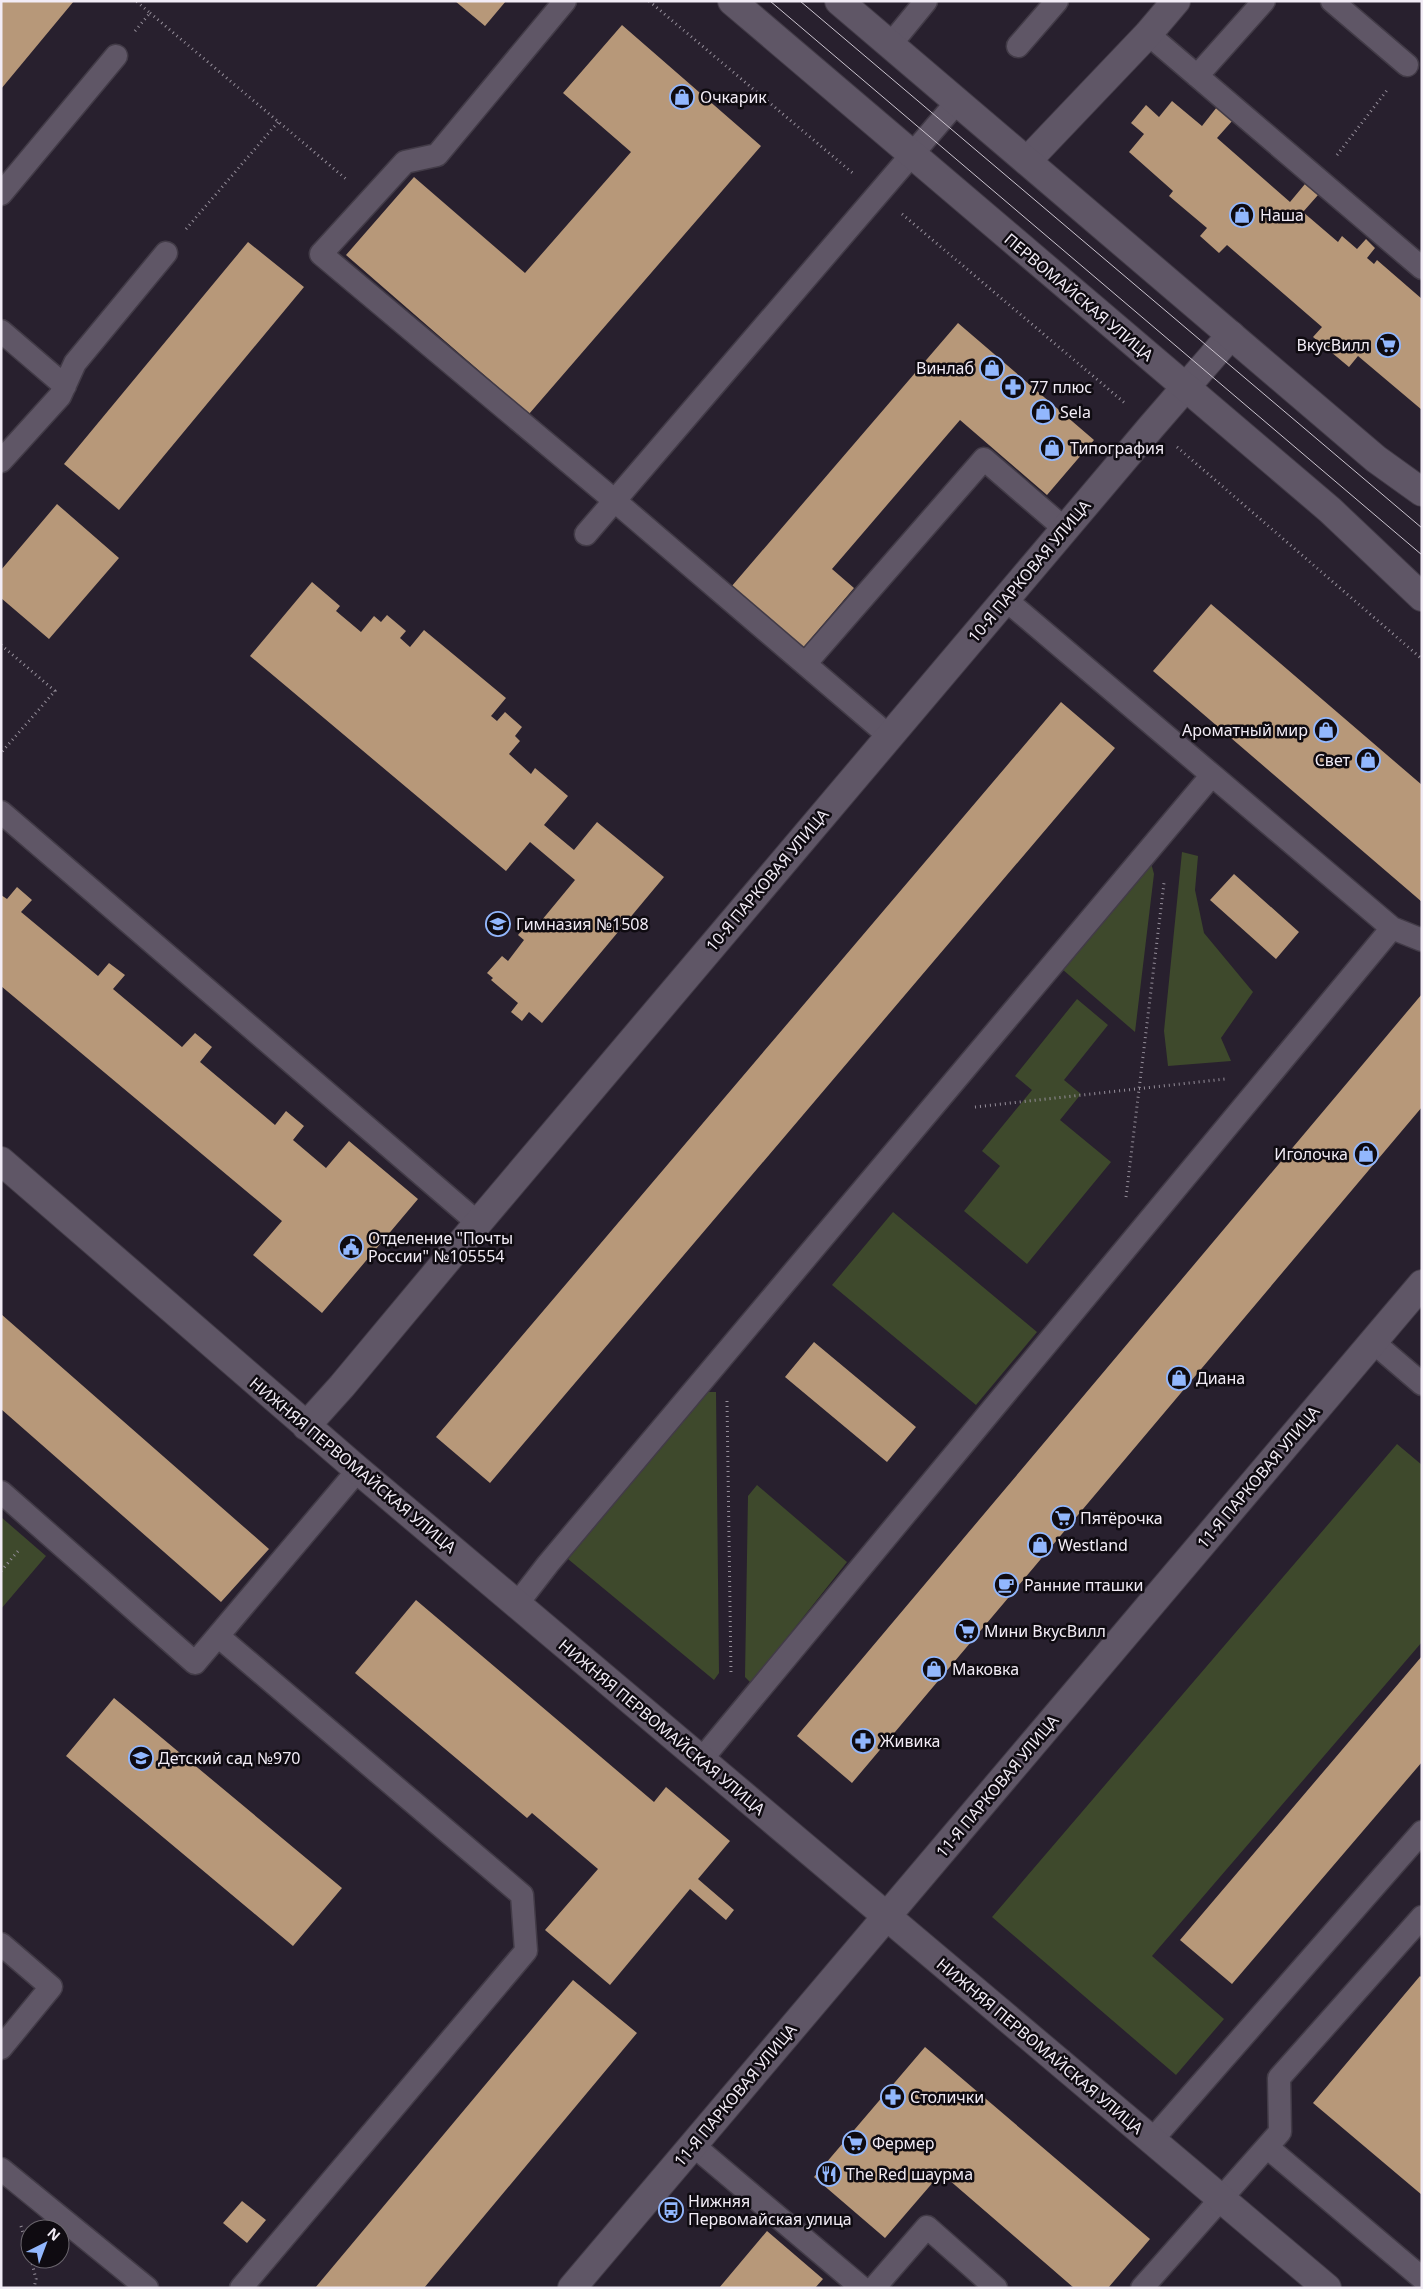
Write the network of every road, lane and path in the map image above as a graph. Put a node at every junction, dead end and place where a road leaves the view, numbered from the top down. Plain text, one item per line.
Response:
1 (136, 1) edge
2 (565, 1) edge
3 (649, 1) edge
4 (732, 1) edge
5 (839, 1) edge
6 (926, 1) edge
7 (1057, 1) edge
8 (1176, 1) edge
9 (1264, 1) edge
10 (1332, 1) edge
11 (150, 13) junction
12 (1148, 34) junction
13 (890, 45) junction
14 (1018, 46) dead end
15 (116, 56) joint
16 (1408, 65) joint
17 (1197, 76) junction
18 (957, 102) junction
19 (279, 121) junction
20 (912, 156) junction
21 (1027, 161) junction
22 (1318, 179) junction
23 (1, 194) edge
24 (880, 195) junction
25 (371, 199) junction
26 (166, 253) joint
27 (1422, 268) edge
28 (1, 332) edge
29 (1230, 335) junction
30 (65, 386) junction
31 (1186, 386) junction
32 (1152, 426) junction
33 (1, 461) edge
34 (1422, 492) edge
35 (615, 501) junction
36 (1065, 528) junction
37 (586, 534) dead end
38 (1422, 597) edge
39 (1005, 599) junction
40 (1, 645) edge
41 (1422, 659) edge
42 (805, 664) junction
43 (889, 736) junction
44 (1, 754) edge
45 (1212, 775) junction
46 (1, 812) edge
47 (1171, 824) junction
48 (1392, 928) junction
49 (1422, 940) edge
50 (1271, 1074) junction
51 (1139, 1089) junction
52 (930, 1112) junction
53 (1, 1161) edge
54 (1126, 1198) dead end
55 (478, 1223) junction
56 (1422, 1284) edge
57 (1372, 1341) junction
58 (726, 1355) junction
59 (1422, 1384) edge
60 (306, 1426) junction
61 (358, 1470) junction
62 (1, 1492) edge
63 (22, 1546) dead end
64 (1, 1571) edge
65 (517, 1604) junction
66 (218, 1636) junction
67 (732, 1724) junction
68 (701, 1760) junction
69 (1422, 1832) edge
70 (886, 1916) junction
71 (1422, 1918) edge
72 (1, 1944) edge
73 (1, 2048) edge
74 (1152, 2140) junction
75 (693, 2144) junction
76 (1267, 2147) junction
77 (1, 2169) edge
78 (1221, 2199) junction
79 (33, 2269) edge
80 (1422, 2278) edge
81 (34, 2288) edge
82 (147, 2288) edge
83 (241, 2288) edge
84 (572, 2288) edge
85 (862, 2288) edge
86 (874, 2288) edge
87 (996, 2288) edge
88 (1142, 2288) edge
89 (1327, 2288) edge

1 - 11 path
2 - 25 lane
3 - 24 path
4 - 20 street, ПЕРВОМАЙСКАЯ УЛИЦА
5 - 13 street
6 - 13 lane
7 - 14 lane
8 - 12 street
9 - 17 lane
10 - 16 lane
11 - 15 path
11 - 19 path
12 - 17 lane
12 - 21 street
13 - 18 street
15 - 23 lane
16 - 22 path
17 - 22 lane
18 - 20 lane
18 - 21 street
19 - 25 path
19 - 26 path
20 - 24 lane
20 - 31 street, ПЕРВОМАЙСКАЯ УЛИЦА
21 - 29 street
22 - 27 lane
24 - 32 path
24 - 35 lane
25 - 35 lane
26 - 30 lane
28 - 30 lane
29 - 31 street, 10-Я ПАРКОВАЯ УЛИЦА
29 - 34 street
30 - 33 lane
31 - 32 street, 10-Я ПАРКОВАЯ УЛИЦА
31 - 38 street, ПЕРВОМАЙСКАЯ УЛИЦА
32 - 36 street, 10-Я ПАРКОВАЯ УЛИЦА
32 - 41 path
35 - 37 lane
35 - 42 lane
36 - 39 street, 10-Я ПАРКОВАЯ УЛИЦА
36 - 42 lane
39 - 43 street, 10-Я ПАРКОВАЯ УЛИЦА
39 - 45 lane
40 - 44 path
42 - 43 lane
43 - 55 street, 10-Я ПАРКОВАЯ УЛИЦА
45 - 47 lane
45 - 48 lane
46 - 55 lane
47 - 51 path
47 - 52 lane
48 - 49 lane
48 - 50 lane
50 - 51 path
50 - 67 lane
51 - 52 path
51 - 54 path
52 - 58 lane
53 - 60 street, НИЖНЯЯ ПЕРВОМАЙСКАЯ УЛИЦА
55 - 60 street, 10-Я ПАРКОВАЯ УЛИЦА
56 - 57 street, 11-Я ПАРКОВАЯ УЛИЦА
57 - 59 lane
57 - 70 street, 11-Я ПАРКОВАЯ УЛИЦА
58 - 65 lane
58 - 67 path
60 - 61 street, НИЖНЯЯ ПЕРВОМАЙСКАЯ УЛИЦА
61 - 65 street, НИЖНЯЯ ПЕРВОМАЙСКАЯ УЛИЦА
61 - 66 lane
62 - 66 lane
63 - 64 path
65 - 68 street, НИЖНЯЯ ПЕРВОМАЙСКАЯ УЛИЦА
66 - 83 lane
67 - 68 lane
68 - 70 street, НИЖНЯЯ ПЕРВОМАЙСКАЯ УЛИЦА
69 - 74 lane
70 - 74 street, НИЖНЯЯ ПЕРВОМАЙСКАЯ УЛИЦА
70 - 75 street, 11-Я ПАРКОВАЯ УЛИЦА
71 - 76 lane
72 - 73 lane
74 - 78 street, НИЖНЯЯ ПЕРВОМАЙСКАЯ УЛИЦА
75 - 84 street, 11-Я ПАРКОВАЯ УЛИЦА
75 - 85 lane
76 - 78 lane
76 - 80 lane
77 - 82 lane
78 - 88 lane
78 - 89 street, НИЖНЯЯ ПЕРВОМАЙСКАЯ УЛИЦА
79 - 81 path
86 - 87 lane

